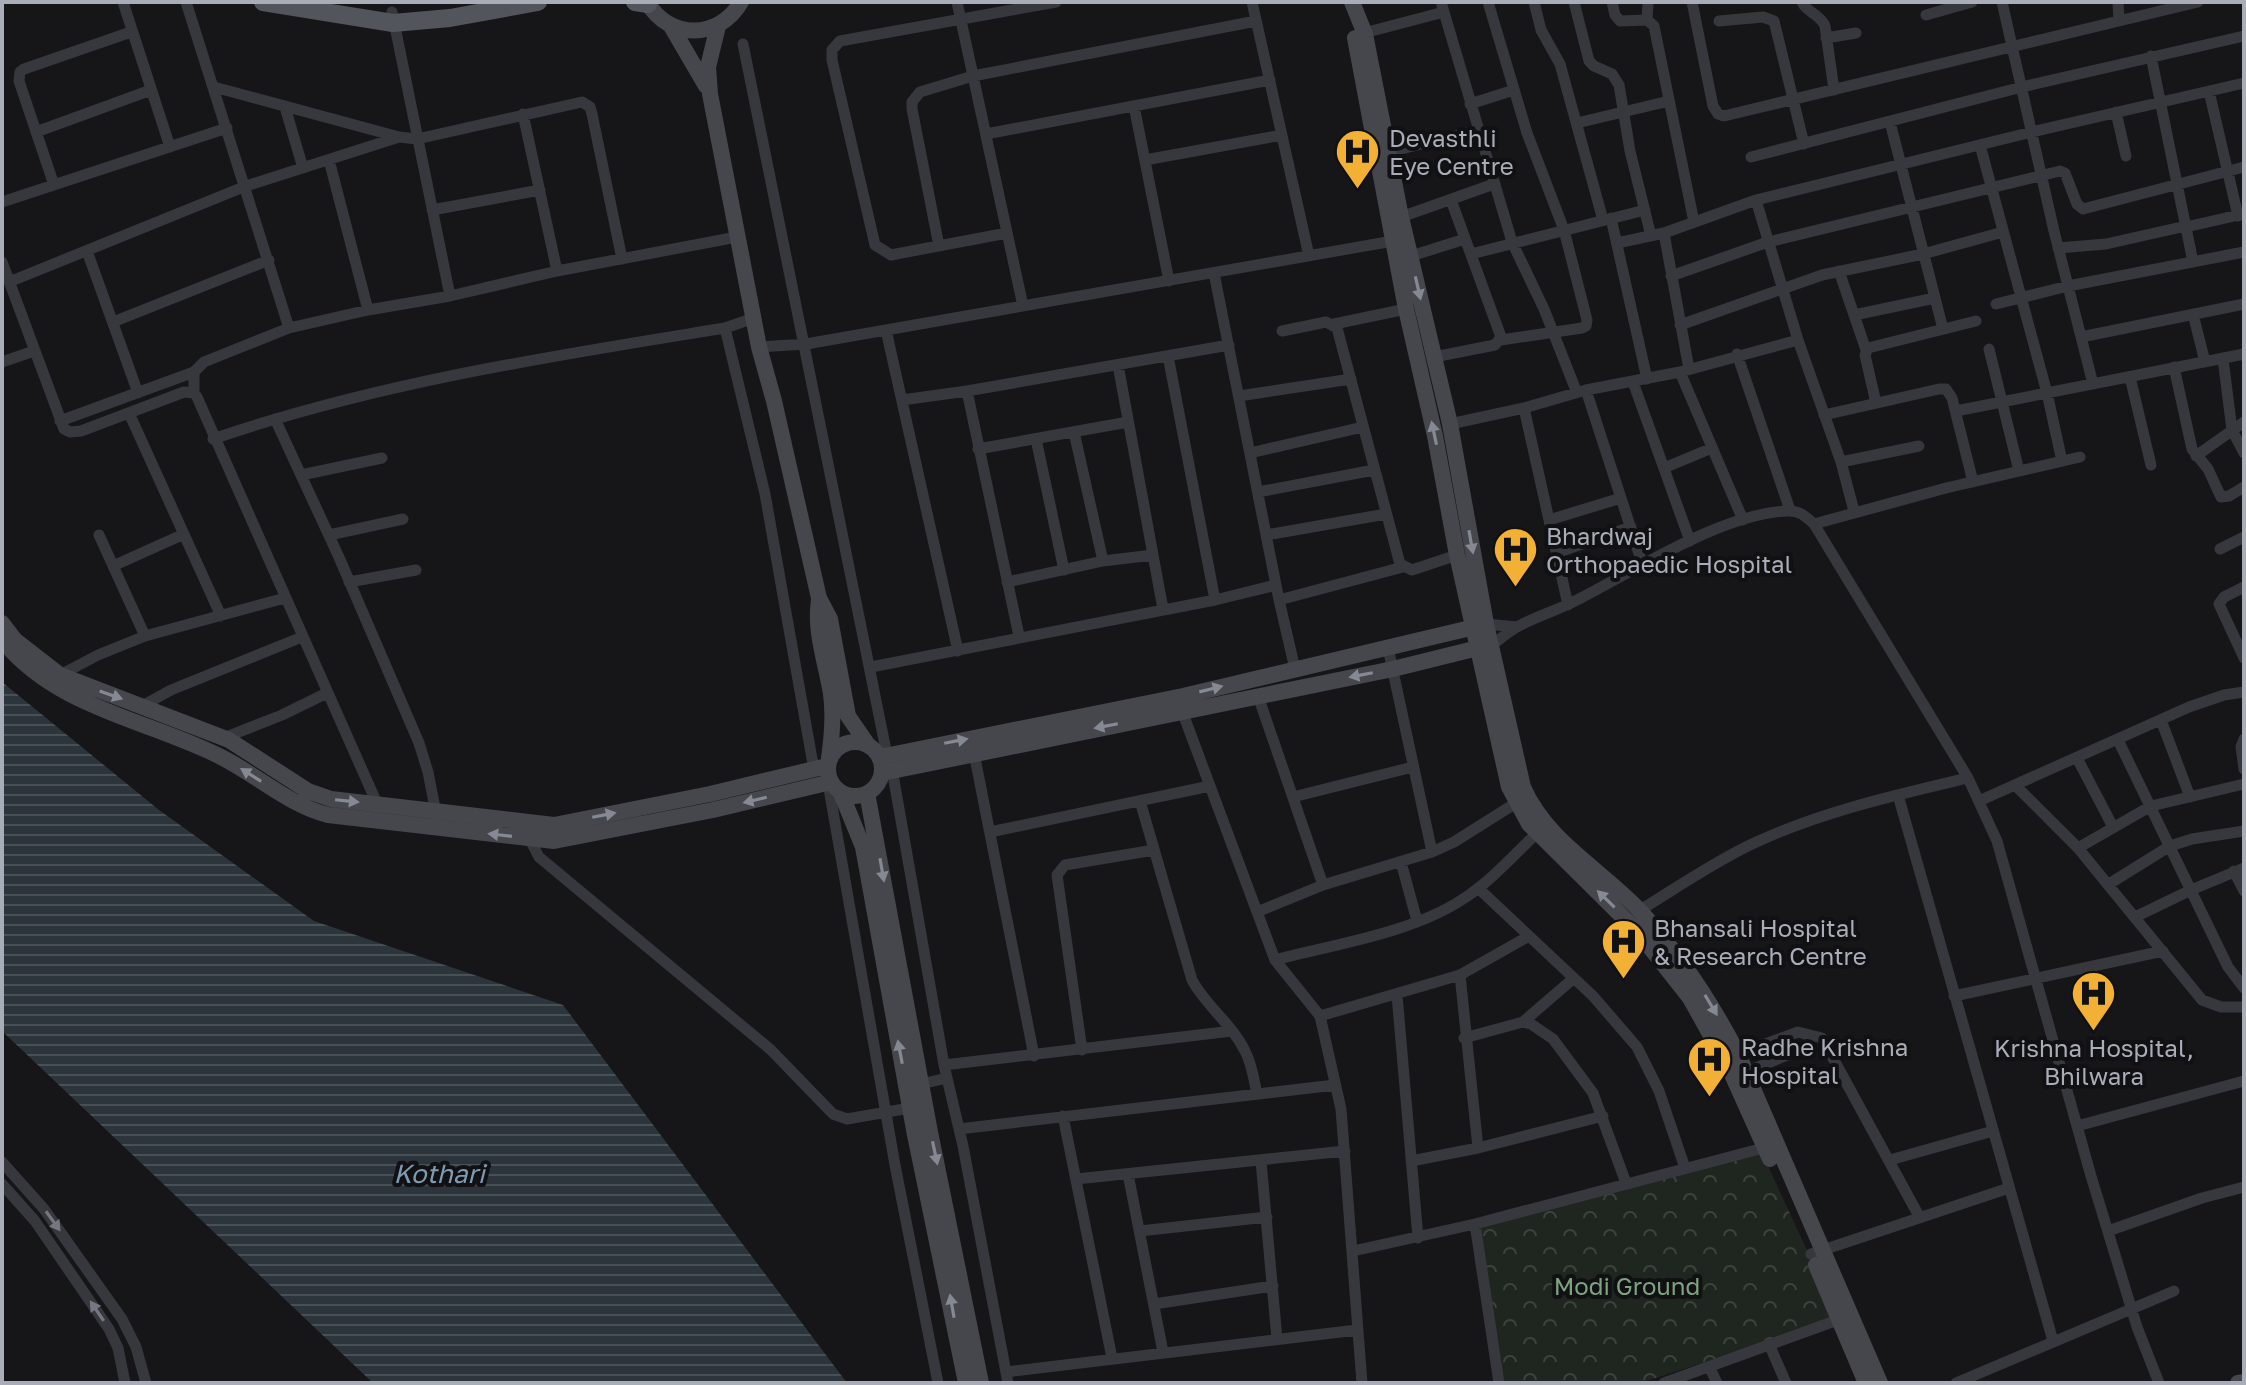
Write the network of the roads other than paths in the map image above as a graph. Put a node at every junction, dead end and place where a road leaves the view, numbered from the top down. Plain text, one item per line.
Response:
1 (123, 2) edge
2 (186, 2) edge
3 (263, 2) edge
4 (313, 2) edge
5 (477, 2) edge
6 (538, 2) edge
7 (741, 2) edge
8 (957, 2) edge
9 (1056, 2) edge
10 (1252, 2) edge
11 (1352, 2) edge
12 (1488, 2) edge
13 (1534, 2) edge
14 (1574, 2) edge
15 (1612, 2) edge
16 (1648, 2) edge
17 (1692, 2) edge
18 (1802, 2) edge
19 (1972, 2) edge
20 (2002, 2) edge
21 (2118, 2) edge
22 (2198, 2) edge
23 (644, 3) edge
24 (1443, 7) edge
25 (1926, 15) dead end
26 (392, 17) junction
27 (960, 19) junction
28 (1647, 20) junction
29 (2119, 20) junction
30 (1256, 21) junction
31 (1719, 21) dead end
32 (671, 26) junction
33 (718, 26) junction
34 (1359, 30) junction
35 (131, 32) junction
36 (1856, 33) dead end
37 (2244, 36) edge
38 (1826, 38) junction
39 (743, 44) dead end
40 (2013, 47) junction
41 (2151, 56) junction
42 (973, 76) junction
43 (1270, 80) junction
44 (2244, 83) edge
45 (214, 87) junction
46 (2022, 87) junction
47 (151, 90) junction
48 (1514, 90) junction
49 (1834, 90) junction
50 (2209, 91) junction
51 (710, 94) junction
52 (1793, 100) junction
53 (1669, 101) junction
54 (2161, 102) junction
55 (1470, 104) junction
56 (1134, 106) junction
57 (285, 107) junction
58 (1623, 112) junction
59 (2116, 112) junction
60 (523, 114) junction
61 (1890, 122) junction
62 (1577, 123) junction
63 (227, 128) junction
64 (1478, 130) junction
65 (36, 132) junction
66 (2032, 132) junction
67 (986, 134) junction
68 (1282, 135) junction
69 (399, 137) junction
70 (417, 139) junction
71 (1804, 144) junction
72 (1980, 145) junction
73 (170, 147) junction
74 (1389, 152) junction
75 (2126, 156) dead end
76 (1751, 157) dead end
77 (329, 160) junction
78 (1145, 160) junction
79 (1900, 164) junction
80 (2244, 167) edge
81 (303, 168) junction
82 (2226, 172) junction
83 (2041, 176) junction
84 (1494, 184) junction
85 (2178, 184) junction
86 (54, 185) junction
87 (246, 186) junction
88 (1993, 188) junction
89 (540, 190) junction
90 (1451, 200) junction
91 (1756, 200) junction
92 (2, 202) edge
93 (1912, 208) junction
94 (432, 210) junction
95 (1645, 210) junction
96 (2241, 215) edge
97 (1401, 217) junction
98 (1607, 219) junction
99 (1694, 222) junction
100 (2186, 226) junction
101 (1564, 230) junction
102 (2003, 232) junction
103 (1007, 233) junction
104 (1664, 233) junction
105 (1651, 236) junction
106 (737, 237) junction
107 (1465, 239) junction
108 (1393, 241) junction
109 (1512, 242) junction
110 (1768, 242) junction
111 (1617, 243) junction
112 (939, 246) junction
113 (2058, 248) junction
114 (87, 251) junction
115 (2244, 252) edge
116 (1471, 254) junction
117 (1923, 254) junction
118 (1309, 256) junction
119 (1411, 256) junction
120 (622, 259) junction
121 (269, 260) junction
122 (2, 262) edge
123 (2193, 262) junction
124 (557, 271) junction
125 (1839, 271) junction
126 (1214, 273) junction
127 (1671, 276) junction
128 (1169, 281) junction
129 (9, 282) junction
130 (2068, 286) junction
131 (1781, 288) junction
132 (450, 296) junction
133 (1935, 298) junction
134 (2020, 299) junction
135 (1996, 304) dead end
136 (2244, 304) edge
137 (1023, 306) junction
138 (1406, 309) junction
139 (368, 310) junction
140 (2193, 314) junction
141 (1854, 315) junction
142 (754, 318) junction
143 (1976, 321) dead end
144 (113, 322) junction
145 (1334, 324) junction
146 (1680, 325) junction
147 (289, 328) junction
148 (725, 328) junction
149 (1943, 329) junction
150 (886, 330) junction
151 (1282, 331) dead end
152 (1553, 331) junction
153 (2081, 337) junction
154 (1501, 340) junction
155 (1798, 340) junction
156 (806, 344) junction
157 (1229, 345) junction
158 (759, 347) junction
159 (1989, 349) dead end
160 (1866, 350) junction
161 (34, 351) junction
162 (1737, 354) junction
163 (2244, 354) edge
164 (1168, 356) junction
165 (1434, 357) junction
166 (2223, 359) junction
167 (2, 362) edge
168 (2205, 362) junction
169 (1118, 365) junction
170 (2174, 367) junction
171 (1684, 370) junction
172 (194, 372) junction
173 (2130, 377) junction
174 (1351, 379) junction
175 (1647, 379) junction
176 (1633, 382) junction
177 (2093, 384) junction
178 (967, 391) junction
179 (1581, 392) junction
180 (138, 393) junction
181 (194, 393) junction
182 (2047, 393) junction
183 (1239, 396) junction
184 (902, 400) junction
185 (2002, 402) junction
186 (1876, 403) junction
187 (1524, 408) junction
188 (1956, 411) junction
189 (129, 413) junction
190 (1824, 415) junction
191 (275, 419) junction
192 (60, 421) junction
193 (1128, 422) junction
194 (2244, 422) edge
195 (1450, 424) junction
196 (1363, 427) junction
197 (2232, 430) junction
198 (1074, 432) junction
199 (213, 439) junction
200 (1036, 439) junction
201 (1919, 446) dead end
202 (1712, 448) junction
203 (978, 449) junction
204 (1250, 453) junction
205 (2244, 453) edge
206 (2196, 456) junction
207 (2080, 457) dead end
208 (382, 458) dead end
209 (2062, 461) junction
210 (1841, 462) junction
211 (2151, 465) dead end
212 (1664, 468) junction
213 (1374, 470) junction
214 (2019, 471) junction
215 (301, 475) junction
216 (1973, 482) junction
217 (2244, 487) edge
218 (1258, 492) junction
219 (1621, 498) junction
220 (1790, 510) junction
221 (1854, 511) junction
222 (1386, 514) junction
223 (403, 519) dead end
224 (1549, 520) junction
225 (1743, 520) junction
226 (1814, 524) junction
227 (1631, 527) junction
228 (184, 534) junction
229 (99, 535) dead end
230 (329, 535) junction
231 (1266, 535) junction
232 (2244, 537) edge
233 (1690, 541) junction
234 (2220, 549) dead end
235 (1556, 553) junction
236 (1153, 555) junction
237 (1457, 555) junction
238 (1103, 561) junction
239 (113, 566) junction
240 (1643, 566) junction
241 (1403, 567) junction
242 (416, 570) dead end
243 (1064, 570) junction
244 (349, 582) junction
245 (1007, 582) junction
246 (1276, 585) junction
247 (2244, 587) edge
248 (285, 598) junction
249 (819, 598) junction
250 (1215, 600) junction
251 (1279, 600) junction
252 (1568, 605) junction
253 (1163, 609) junction
254 (221, 616) junction
255 (2, 623) edge
256 (1480, 626) junction
257 (1517, 627) junction
258 (145, 636) junction
259 (1019, 636) junction
260 (302, 637) junction
261 (2, 640) edge
262 (1484, 647) junction
263 (1388, 648) junction
264 (958, 651) junction
265 (2244, 658) edge
266 (871, 667) junction
267 (1295, 669) junction
268 (1393, 669) junction
269 (60, 675) junction
270 (2244, 692) edge
271 (327, 693) junction
272 (1258, 696) junction
273 (142, 706) junction
274 (1182, 711) junction
275 (2161, 720) junction
276 (223, 738) junction
277 (2244, 739) edge
278 (2118, 740) junction
279 (201, 747) junction
280 (974, 753) junction
281 (2077, 758) junction
282 (882, 760) junction
283 (1413, 767) junction
284 (2244, 769) edge
285 (828, 776) junction
286 (1968, 778) junction
287 (2244, 784) edge
288 (2015, 785) junction
289 (1210, 786) junction
290 (867, 793) junction
291 (1898, 795) junction
292 (1293, 797) junction
293 (2190, 797) junction
294 (1140, 801) junction
295 (1979, 801) junction
296 (1516, 803) junction
297 (378, 804) junction
298 (2151, 806) junction
299 (437, 819) junction
300 (382, 822) junction
301 (2113, 827) junction
302 (2244, 831) edge
303 (990, 832) junction
304 (1537, 833) junction
305 (529, 838) junction
306 (2170, 846) junction
307 (2078, 848) junction
308 (1154, 850) junction
309 (1432, 852) junction
310 (1401, 862) junction
311 (2239, 870) edge
312 (2109, 884) junction
313 (1323, 885) junction
314 (1478, 888) junction
315 (2191, 890) junction
316 (2244, 891) edge
317 (1257, 912) junction
318 (1633, 915) junction
319 (2135, 917) junction
320 (883, 918) junction
321 (1417, 921) junction
322 (1529, 936) junction
323 (2163, 951) junction
324 (1275, 960) junction
325 (1460, 975) junction
326 (1574, 978) junction
327 (2037, 980) junction
328 (2244, 988) edge
329 (1397, 995) junction
330 (1954, 996) junction
331 (2244, 1007) edge
332 (1320, 1016) junction
333 (1523, 1022) junction
334 (1232, 1031) junction
335 (1811, 1037) junction
336 (1464, 1038) junction
337 (1082, 1050) junction
338 (1738, 1054) junction
339 (1034, 1056) junction
340 (945, 1071) junction
341 (1746, 1072) junction
342 (2244, 1081) edge
343 (921, 1084) junction
344 (1335, 1085) junction
345 (1257, 1094) junction
346 (910, 1108) junction
347 (886, 1114) junction
348 (1063, 1116) junction
349 (1603, 1116) junction
350 (2077, 1126) junction
351 (959, 1129) junction
352 (1993, 1131) junction
353 (1770, 1146) junction
354 (1478, 1148) junction
355 (1345, 1151) junction
356 (1890, 1160) junction
357 (1261, 1161) junction
358 (1411, 1161) junction
359 (2, 1162) edge
360 (1685, 1168) junction
361 (1128, 1174) junction
362 (1076, 1179) junction
363 (1626, 1183) junction
364 (2, 1184) edge
365 (2244, 1187) edge
366 (2009, 1188) junction
367 (1267, 1217) junction
368 (1920, 1218) junction
369 (1475, 1224) junction
370 (1140, 1231) junction
371 (2108, 1231) junction
372 (1418, 1238) junction
373 (1353, 1251) junction
374 (1816, 1252) junction
375 (1273, 1286) junction
376 (2174, 1291) dead end
377 (1154, 1304) junction
378 (2131, 1308) junction
379 (1844, 1317) junction
380 (1357, 1330) junction
381 (1277, 1339) junction
382 (2053, 1341) junction
383 (1769, 1344) junction
384 (1163, 1352) junction
385 (1112, 1358) junction
386 (1710, 1368) junction
387 (1007, 1378) edge
388 (1978, 1379) edge
389 (125, 1383) edge
390 (146, 1383) edge
391 (938, 1383) edge
392 (966, 1383) edge
393 (981, 1383) edge
394 (1362, 1383) edge
395 (1499, 1383) edge
396 (1664, 1383) edge
397 (1717, 1383) edge
398 (1786, 1383) edge
399 (1866, 1383) edge
400 (1880, 1383) edge
401 (1956, 1383) edge
402 (2159, 1383) edge

1 - 35 street
2 - 45 street
3 - 26 main road
4 - 26 main road
5 - 26 main road
6 - 26 main road
7 - 33 main road
8 - 27 street
9 - 27 street
10 - 30 street
11 - 34 main road
12 - 48 street
13 - 62 street
14 - 58 street
15 - 28 street
16 - 28 street
17 - 52 street
18 - 38 street
19 - 25 street
20 - 40 street
21 - 29 street
22 - 29 street
23 - 32 main road
24 - 34 street
24 - 55 street
26 - 70 street
27 - 42 street
27 - 112 street
28 - 53 street
29 - 40 street
30 - 42 street
30 - 43 street
31 - 52 street
32 - 33 main road
32 - 51 main road
33 - 51 main road
34 - 74 main road
34 - 108 main road
35 - 47 street
35 - 65 street
36 - 38 street
37 - 41 street
38 - 49 street
39 - 156 street
40 - 46 street
40 - 49 street
41 - 46 street
41 - 54 street
42 - 67 street
42 - 112 street
43 - 56 street
43 - 68 street
44 - 50 street
45 - 57 street
45 - 63 street
46 - 61 street
46 - 66 street
47 - 65 street
47 - 73 street
48 - 55 street
48 - 101 street
49 - 52 street
50 - 54 street
50 - 82 street
51 - 106 main road
52 - 71 street
53 - 58 street
53 - 99 street
54 - 59 street
54 - 85 street
55 - 64 street
56 - 67 street
56 - 78 street
57 - 69 street
57 - 81 street
58 - 62 street
58 - 95 street
59 - 66 street
59 - 75 street
60 - 70 street
60 - 89 street
60 - 120 street
61 - 71 street
61 - 79 street
62 - 98 street
63 - 73 street
63 - 87 street
64 - 74 street
64 - 84 street
65 - 86 street
66 - 72 street
66 - 83 street
67 - 103 street
68 - 78 street
68 - 118 street
69 - 70 street
69 - 77 street
70 - 94 street
71 - 76 street
72 - 79 street
72 - 88 street
73 - 86 street
74 - 97 main road
77 - 81 street
77 - 139 street
78 - 128 street
79 - 91 street
79 - 93 street
80 - 82 street
81 - 87 street
82 - 85 street
82 - 96 street
83 - 85 street
83 - 88 street
83 - 113 street
84 - 90 street
84 - 109 street
85 - 100 street
86 - 92 street
87 - 114 street
87 - 121 street
88 - 93 street
88 - 102 street
89 - 94 street
89 - 124 street
90 - 97 street
90 - 107 street
91 - 99 street
91 - 110 street
93 - 110 street
93 - 117 street
94 - 132 street
95 - 98 street
95 - 105 street
96 - 100 street
97 - 119 main road
98 - 101 street
98 - 111 street
99 - 104 street
100 - 113 street
100 - 123 street
101 - 109 street
101 - 152 street
102 - 117 street
102 - 134 street
103 - 112 street
103 - 137 street
104 - 105 street
104 - 127 street
105 - 111 street
106 - 120 street
106 - 142 main road
107 - 116 street
107 - 119 street
108 - 118 street
108 - 138 main road
109 - 116 street
109 - 152 street
110 - 127 street
110 - 131 street
111 - 175 street
113 - 130 street
114 - 129 street
114 - 144 street
115 - 123 street
116 - 154 street
117 - 125 street
117 - 133 street
118 - 126 street
119 -> 165 main road
120 - 124 street
121 - 144 street
121 - 147 street
122 - 129 street
123 - 130 street
124 - 132 street
125 - 131 street
125 - 141 street
126 - 128 street
126 - 157 street
127 - 146 street
128 - 137 street
129 - 161 street
130 - 134 street
130 - 153 street
131 - 146 street
131 - 155 street
132 - 139 street
133 - 141 street
133 - 149 street
134 - 135 street
134 - 182 street
136 - 140 street
137 - 150 street
138 - 145 street
237 -> 138 main road
139 - 147 street
140 - 153 street
140 - 168 street
141 - 160 street
142 - 148 street
142 - 158 main road
143 - 149 street
144 - 180 street
145 - 151 street
145 - 174 street
146 - 171 street
147 - 172 street
148 - 191 street
148 - 285 street
149 - 160 street
150 - 156 street
150 - 184 street
152 - 154 street
152 - 179 street
153 - 177 street
154 - 165 street
155 - 162 street
155 - 190 street
156 - 158 street
156 - 266 street
157 - 164 street
157 - 183 street
158 - 249 main road
159 - 185 street
160 - 186 street
161 - 167 street
161 - 192 street
162 - 171 street
162 - 220 street
163 - 166 street
164 - 169 street
164 - 250 street
165 - 195 main road
166 - 168 street
166 - 197 street
168 - 170 street
169 - 178 street
169 - 193 street
170 - 173 street
170 - 206 street
171 - 175 street
171 - 202 street
172 - 180 street
172 - 181 street
173 - 177 street
173 - 211 street
174 - 183 street
174 - 196 street
175 - 176 street
176 - 179 street
176 - 212 street
177 - 182 street
178 - 184 street
178 - 203 street
179 - 187 street
179 - 219 street
180 - 192 street
181 - 189 street
181 - 199 street
182 - 185 street
182 - 209 street
183 - 204 street
184 - 264 street
185 - 188 street
185 - 214 street
186 - 188 street
186 - 190 street
187 - 195 street
187 - 224 street
188 - 216 street
189 - 192 street
189 - 228 street
190 - 210 street
191 - 199 street
191 - 215 street
193 - 198 street
193 - 236 street
194 - 197 street
195 -> 256 main road
196 - 204 street
196 - 213 street
197 - 205 street
197 - 206 street
198 - 200 street
198 - 238 street
199 - 248 street
200 - 203 street
200 - 243 street
201 - 210 street
202 - 212 street
202 - 225 street
203 - 245 street
204 - 218 street
206 - 217 street
207 - 209 street
208 - 215 street
209 - 214 street
210 - 221 street
212 - 233 street
213 - 218 street
213 - 222 street
214 - 216 street
215 - 230 street
216 - 221 street
218 - 231 street
219 - 224 street
219 - 227 street
220 - 225 street
220 - 226 street
221 - 226 street
222 - 231 street
222 - 241 street
223 - 230 street
224 - 235 street
225 - 233 street
226 - 286 street
227 - 235 street
227 - 240 street
228 - 239 street
228 - 254 street
229 - 239 street
230 - 244 street
231 - 246 street
232 - 234 street
233 - 240 street
235 - 252 street
236 - 238 street
236 - 253 street
237 - 241 street
237 - 256 main road
238 - 243 street
239 - 258 street
240 - 252 street
241 - 251 street
242 - 244 street
243 - 245 street
244 - 299 street
245 - 259 street
246 - 250 street
246 - 251 street
247 - 265 street
248 - 254 street
248 - 260 street
249 - 282 main road
249 - 285 main road
250 - 253 street
251 - 267 street
252 - 257 street
253 - 259 street
254 - 258 street
255 - 269 main road
256 - 257 street
256 - 262 main road
256 - 263 main road
257 - 262 street
258 - 269 street
259 - 264 street
260 - 271 street
260 - 273 street
261 - 279 main road
262 - 268 main road
262 - 296 main road
262 - 318 main road
263 - 267 main road
263 - 268 street
264 - 266 street
266 - 282 street
282 -> 267 main road
268 -> 272 main road
268 - 283 street
269 -> 273 main road
270 - 275 street
271 - 276 street
271 - 297 street
272 - 274 main road
272 - 292 street
273 - 276 main road
274 -> 280 main road
274 - 289 street
275 - 278 street
275 - 293 street
276 - 279 street
276 -> 297 main road
277 - 284 street
278 - 281 street
278 - 298 street
300 -> 279 main road
280 - 282 main road
280 - 303 street
281 - 288 street
281 - 301 street
282 - 285 main road
282 - 290 main road
282 - 340 street
283 - 292 street
283 - 309 street
285 - 290 main road
299 -> 285 main road
285 -> 305 main road
285 - 320 main road
285 - 347 street
286 - 291 street
286 - 295 street
287 - 293 street
288 - 295 street
288 - 307 street
289 - 294 street
289 - 317 street
290 -> 320 main road
291 - 318 street
291 - 330 street
292 - 313 street
293 - 298 street
294 - 303 street
294 - 308 street
295 - 327 street
296 - 304 main road
296 - 309 street
297 - 299 main road
297 - 300 street
298 - 301 street
298 - 306 street
299 - 300 main road
305 -> 299 main road
301 - 307 street
302 - 306 street
303 - 339 street
304 - 314 street
318 -> 304 main road
305 - 347 street
306 - 312 street
306 - 315 street
307 - 312 street
308 - 334 street
308 - 337 street
309 - 310 street
310 - 313 street
310 - 321 street
311 - 315 street
311 - 316 street
312 - 319 street
313 - 317 street
314 - 321 street
314 - 322 street
315 - 319 street
315 - 328 street
317 - 324 street
318 -> 338 main road
318 - 353 main road
319 - 323 street
320 - 343 main road
346 -> 320 main road
321 - 324 street
322 - 325 street
322 - 326 street
323 - 327 street
323 - 331 street
324 - 332 street
325 - 329 street
325 - 336 street
326 - 333 street
326 - 360 street
327 - 330 street
327 - 350 street
329 - 332 street
329 - 358 street
330 - 352 street
332 - 344 street
333 - 336 street
333 - 349 street
334 - 337 street
334 - 345 street
335 - 338 street
335 - 341 street
335 - 356 street
336 - 354 street
337 - 339 street
338 - 341 main road
339 - 340 street
340 - 343 street
340 - 351 street
341 - 353 main road
342 - 350 street
343 -> 393 main road
344 - 345 street
344 - 355 street
345 - 348 street
346 - 347 street
392 -> 346 main road
347 - 391 street
348 - 351 street
348 - 362 street
349 - 354 street
349 - 363 street
350 - 371 street
351 - 387 street
352 - 356 street
352 - 366 street
353 - 360 street
353 - 374 main road
354 - 358 street
355 - 357 street
355 - 373 street
356 - 368 street
357 - 361 street
357 - 367 street
358 - 372 street
359 -> 390 street
360 - 363 street
361 - 362 street
361 - 370 street
362 - 385 street
363 - 369 street
389 -> 364 street
365 - 371 street
366 - 368 street
366 - 382 street
367 - 370 street
367 - 375 street
368 - 374 street
369 - 372 street
369 - 395 street
370 - 377 street
371 - 378 street
372 - 373 street
373 - 380 street
374 - 379 main road
375 - 377 street
375 - 381 street
376 - 378 street
377 - 384 street
378 - 382 street
378 - 402 street
379 - 383 street
379 - 399 main road
379 - 400 main road
380 - 381 street
380 - 394 street
381 - 384 street
382 - 388 street
383 - 386 street
383 - 398 street
384 - 385 street
385 - 387 street
386 - 396 street
386 - 397 street
388 - 401 street

